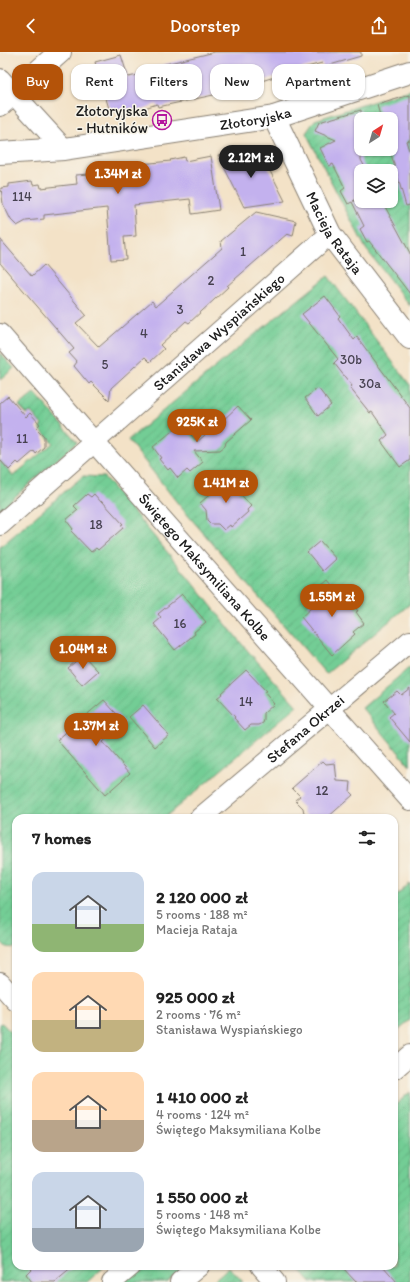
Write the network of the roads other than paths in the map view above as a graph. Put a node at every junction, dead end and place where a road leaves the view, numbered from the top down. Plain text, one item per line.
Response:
1 (60, 52) edge
2 (410, 72) edge
3 (4, 93) edge
4 (274, 117) junction
5 (64, 149) junction
6 (0, 153) edge
7 (330, 234) junction
8 (0, 334) edge
9 (410, 338) edge
10 (94, 442) junction
11 (0, 525) edge
12 (410, 641) edge
13 (329, 708) junction
14 (410, 800) edge
15 (205, 814) edge
16 (5, 983) edge
17 (12, 994) edge
18 (410, 1055) edge
19 (398, 1066) edge
20 (126, 1270) edge
21 (194, 1270) edge
22 (264, 1270) edge
23 (112, 1282) edge
24 (180, 1282) edge
25 (275, 1282) edge

1 - 3 street
2 - 4 street, Złotoryjska
3 - 5 street
4 - 5 street, Złotoryjska
4 - 7 street, Macieja Rataja
5 - 6 street, Złotoryjska
7 - 9 street, Macieja Rataja
7 - 10 street, Stanisława Wyspiańskiego
8 - 10 street, Świętego Maksymiliana Kolbe
10 - 11 street, Stanisława Wyspiańskiego
10 - 13 street, Świętego Maksymiliana Kolbe
12 - 13 street, Stefana Okrzei
13 - 14 street, Świętego Maksymiliana Kolbe
13 - 15 street, Stefana Okrzei
16 - 17 street
18 - 19 street
20 - 23 street
21 - 24 street
22 - 25 street

